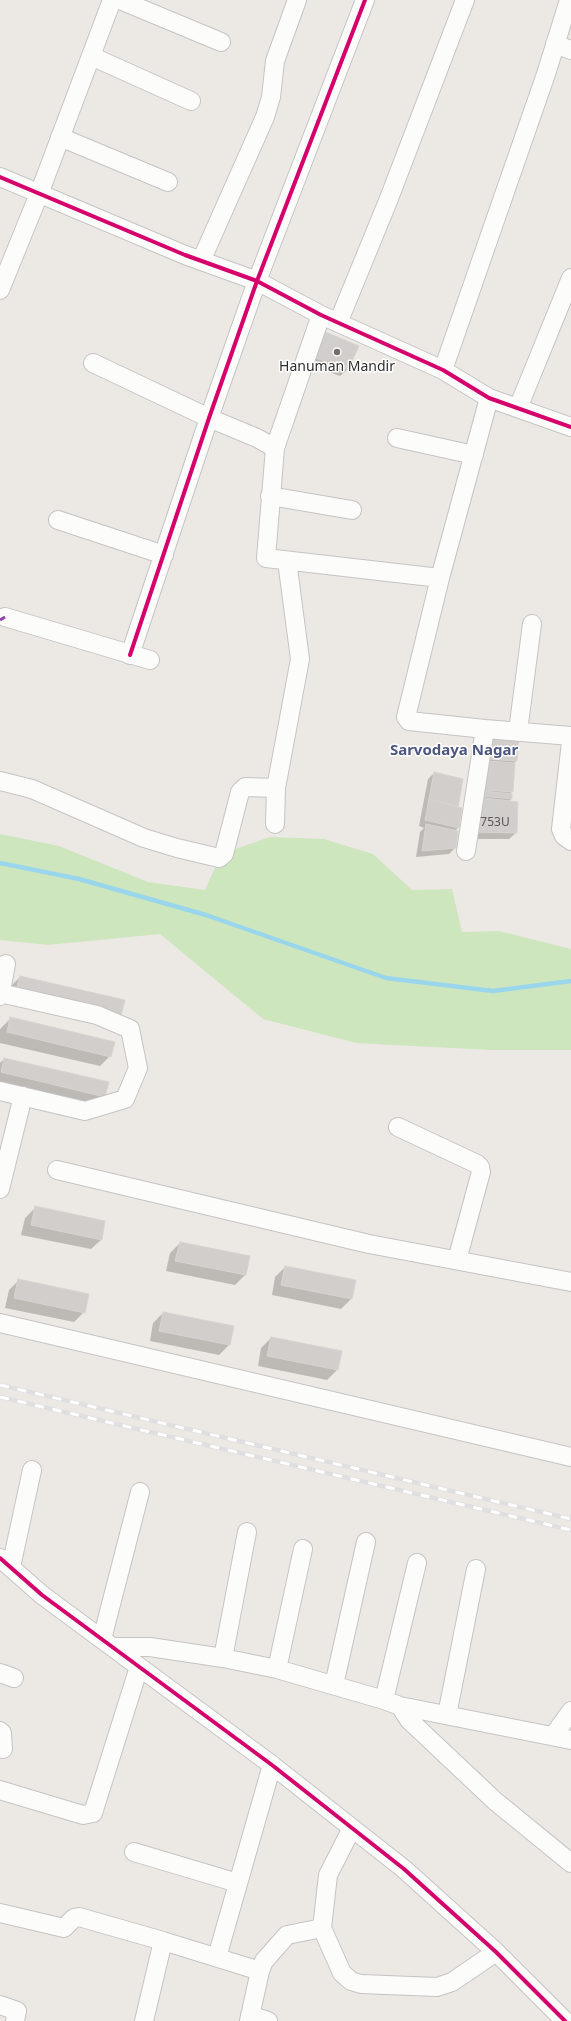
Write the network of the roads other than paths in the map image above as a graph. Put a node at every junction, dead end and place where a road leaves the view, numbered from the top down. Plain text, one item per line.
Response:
1 (297, 0) edge
2 (365, 0) edge
3 (464, 0) edge
4 (569, 0) edge
5 (111, 1) edge
6 (221, 42) dead end
7 (563, 47) edge
8 (91, 56) junction
9 (191, 101) dead end
10 (60, 137) junction
11 (0, 177) edge
12 (168, 182) dead end
13 (39, 194) junction
14 (201, 261) junction
15 (571, 278) edge
16 (258, 281) junction
17 (0, 290) edge
18 (322, 315) junction
19 (338, 323) junction
20 (93, 363) dead end
21 (443, 370) junction
22 (489, 398) junction
23 (518, 408) junction
24 (209, 418) junction
25 (571, 426) edge
26 (397, 438) dead end
27 (274, 448) junction
28 (474, 455) junction
29 (270, 496) junction
30 (352, 510) dead end
31 (58, 520) dead end
32 (164, 555) junction
33 (288, 561) junction
34 (440, 578) junction
35 (5, 617) dead end
36 (532, 624) dead end
37 (130, 655) junction
38 (150, 660) dead end
39 (485, 729) junction
40 (518, 731) junction
41 (571, 736) edge
42 (571, 742) edge
43 (0, 781) edge
44 (276, 788) junction
45 (275, 824) dead end
46 (571, 841) edge
47 (466, 850) dead end
48 (6, 964) dead end
49 (0, 994) edge
50 (0, 1091) edge
51 (23, 1096) junction
52 (398, 1127) dead end
53 (57, 1170) dead end
54 (0, 1189) edge
55 (457, 1260) junction
56 (571, 1282) edge
57 (0, 1322) edge
58 (571, 1458) edge
59 (32, 1470) dead end
60 (140, 1492) dead end
61 (247, 1532) dead end
62 (366, 1542) dead end
63 (303, 1549) dead end
64 (3, 1560) edge
65 (418, 1563) dead end
66 (476, 1569) dead end
67 (108, 1643) junction
68 (223, 1658) junction
69 (139, 1667) junction
70 (277, 1669) junction
71 (334, 1686) junction
72 (392, 1703) junction
73 (571, 1711) edge
74 (447, 1715) junction
75 (0, 1731) edge
76 (553, 1736) junction
77 (571, 1740) edge
78 (3, 1749) dead end
79 (272, 1765) junction
80 (0, 1790) edge
81 (352, 1828) junction
82 (134, 1852) dead end
83 (571, 1863) edge
84 (238, 1884) junction
85 (0, 1913) edge
86 (322, 1928) junction
87 (163, 1941) junction
88 (496, 1952) junction
89 (217, 1957) junction
90 (260, 1971) junction
91 (0, 2005) edge
92 (250, 2018) edge
93 (15, 2021) edge
94 (144, 2021) edge
95 (268, 2021) edge
96 (565, 2021) edge

1 - 14 street
2 - 16 street
3 - 19 street
4 - 7 street
5 - 6 street
5 - 8 street
7 - 21 street
8 - 9 street
8 - 10 street
10 - 12 street
10 - 13 street
11 - 13 street
13 - 14 street
13 - 17 street
14 - 16 street
15 - 23 street
16 - 18 street
16 - 24 street
18 - 19 street
18 - 27 street
19 - 21 street
20 - 24 street
21 - 22 street
22 - 23 street
22 - 28 street
23 - 25 street
24 - 27 street
24 - 32 street
26 - 28 street
27 - 29 street
28 - 34 street
29 - 30 street
29 - 33 street
31 - 32 street
32 - 37 street
33 - 34 street
33 - 44 street
34 - 39 street
35 - 37 street
36 - 40 street
37 - 38 street
39 - 40 street
39 - 47 street
40 - 41 street
42 - 46 street
43 - 44 street
44 - 45 street
48 - 49 street
49 - 51 street
50 - 51 street
51 - 54 street
52 - 55 street
53 - 55 street
55 - 56 street
57 - 58 street
59 - 64 street
60 - 67 street
61 - 68 street
62 - 71 street
63 - 70 street
64 - 67 street
65 - 72 street
66 - 74 street
67 - 68 street
67 - 69 street
68 - 70 street
69 - 79 street
69 - 80 street
70 - 71 street
71 - 72 street
72 - 74 street
72 - 83 street
73 - 76 street
74 - 76 street
75 - 78 street
76 - 77 street
79 - 81 street
79 - 84 street
81 - 86 street
81 - 88 street
82 - 84 street
84 - 89 street
85 - 87 street
86 - 88 street
86 - 90 street
87 - 89 street
87 - 94 street
88 - 96 street
89 - 90 street
90 - 92 street
91 - 93 street
92 - 95 street

